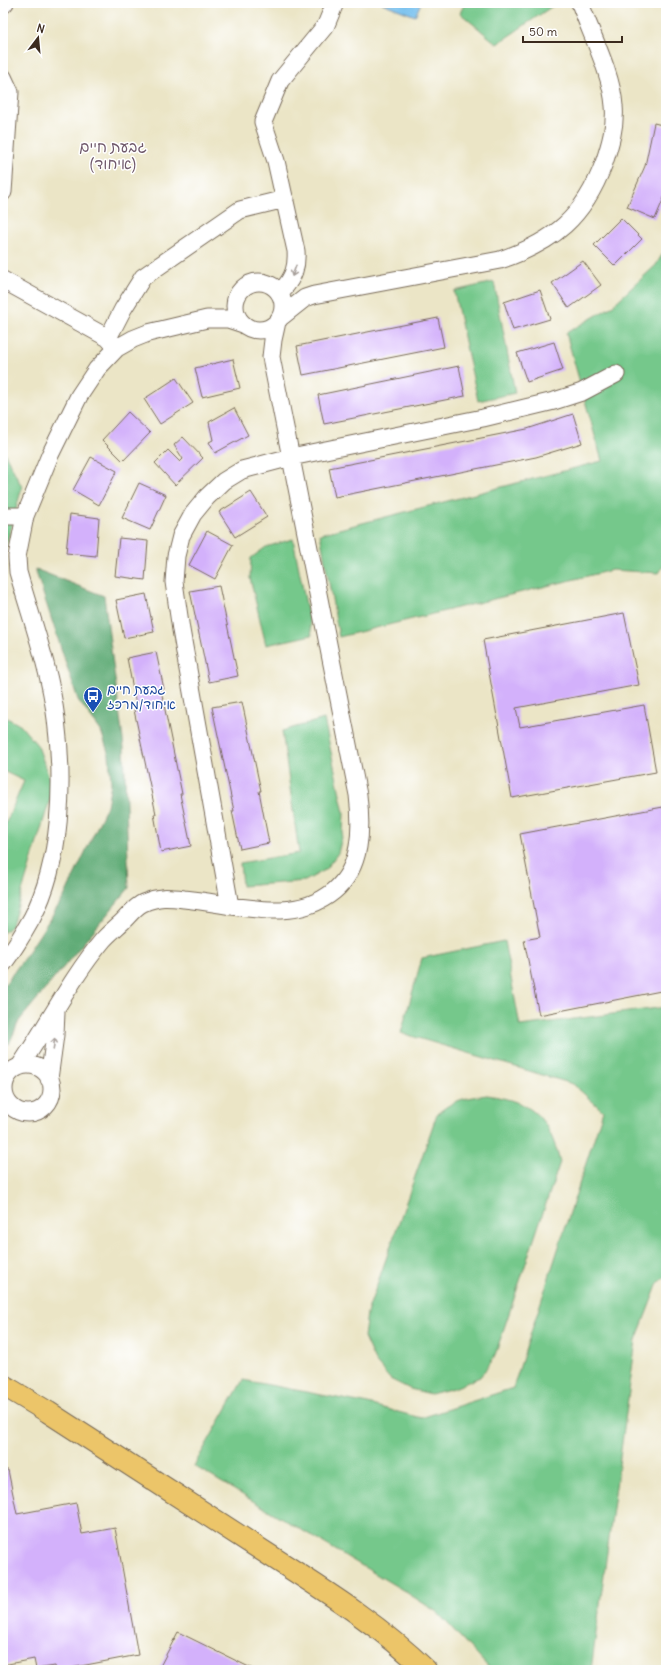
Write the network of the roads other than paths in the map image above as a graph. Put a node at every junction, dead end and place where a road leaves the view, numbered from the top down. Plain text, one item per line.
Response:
1 (335, 3) edge
2 (580, 3) edge
3 (3, 77) edge
4 (3, 192) edge
5 (286, 199) junction
6 (3, 280) edge
7 (277, 287) junction
8 (314, 295) junction
9 (237, 296) junction
10 (207, 319) junction
11 (279, 320) junction
12 (248, 326) junction
13 (113, 343) junction
14 (272, 357) junction
15 (616, 374) dead end
16 (291, 457) junction
17 (3, 516) edge
18 (25, 516) junction
19 (230, 906) junction
20 (3, 964) edge
21 (56, 1010) junction
22 (12, 1067) edge
23 (49, 1079) junction
24 (4, 1094) edge
25 (3, 1380) edge
26 (3, 1385) edge
27 (48, 1412) junction
28 (426, 1670) edge

1 - 5 street
2 - 8 street
3 - 4 street
5 -> 7 street
5 - 13 street
6 - 13 street
7 - 8 street
7 - 9 street
7 - 11 street
8 - 11 street
9 - 10 street
9 - 12 street
10 - 12 street
10 - 13 street
11 - 12 street
11 - 14 street
12 - 14 street
13 - 18 street
14 - 16 street
15 - 16 street
16 - 19 street
16 - 19 street
17 - 18 street
18 - 20 street
19 - 21 street
21 - 22 street
23 -> 21 street
22 - 23 street
22 - 24 street
23 - 24 street
25 - 27 main road
26 - 27 main road
27 - 28 main road

